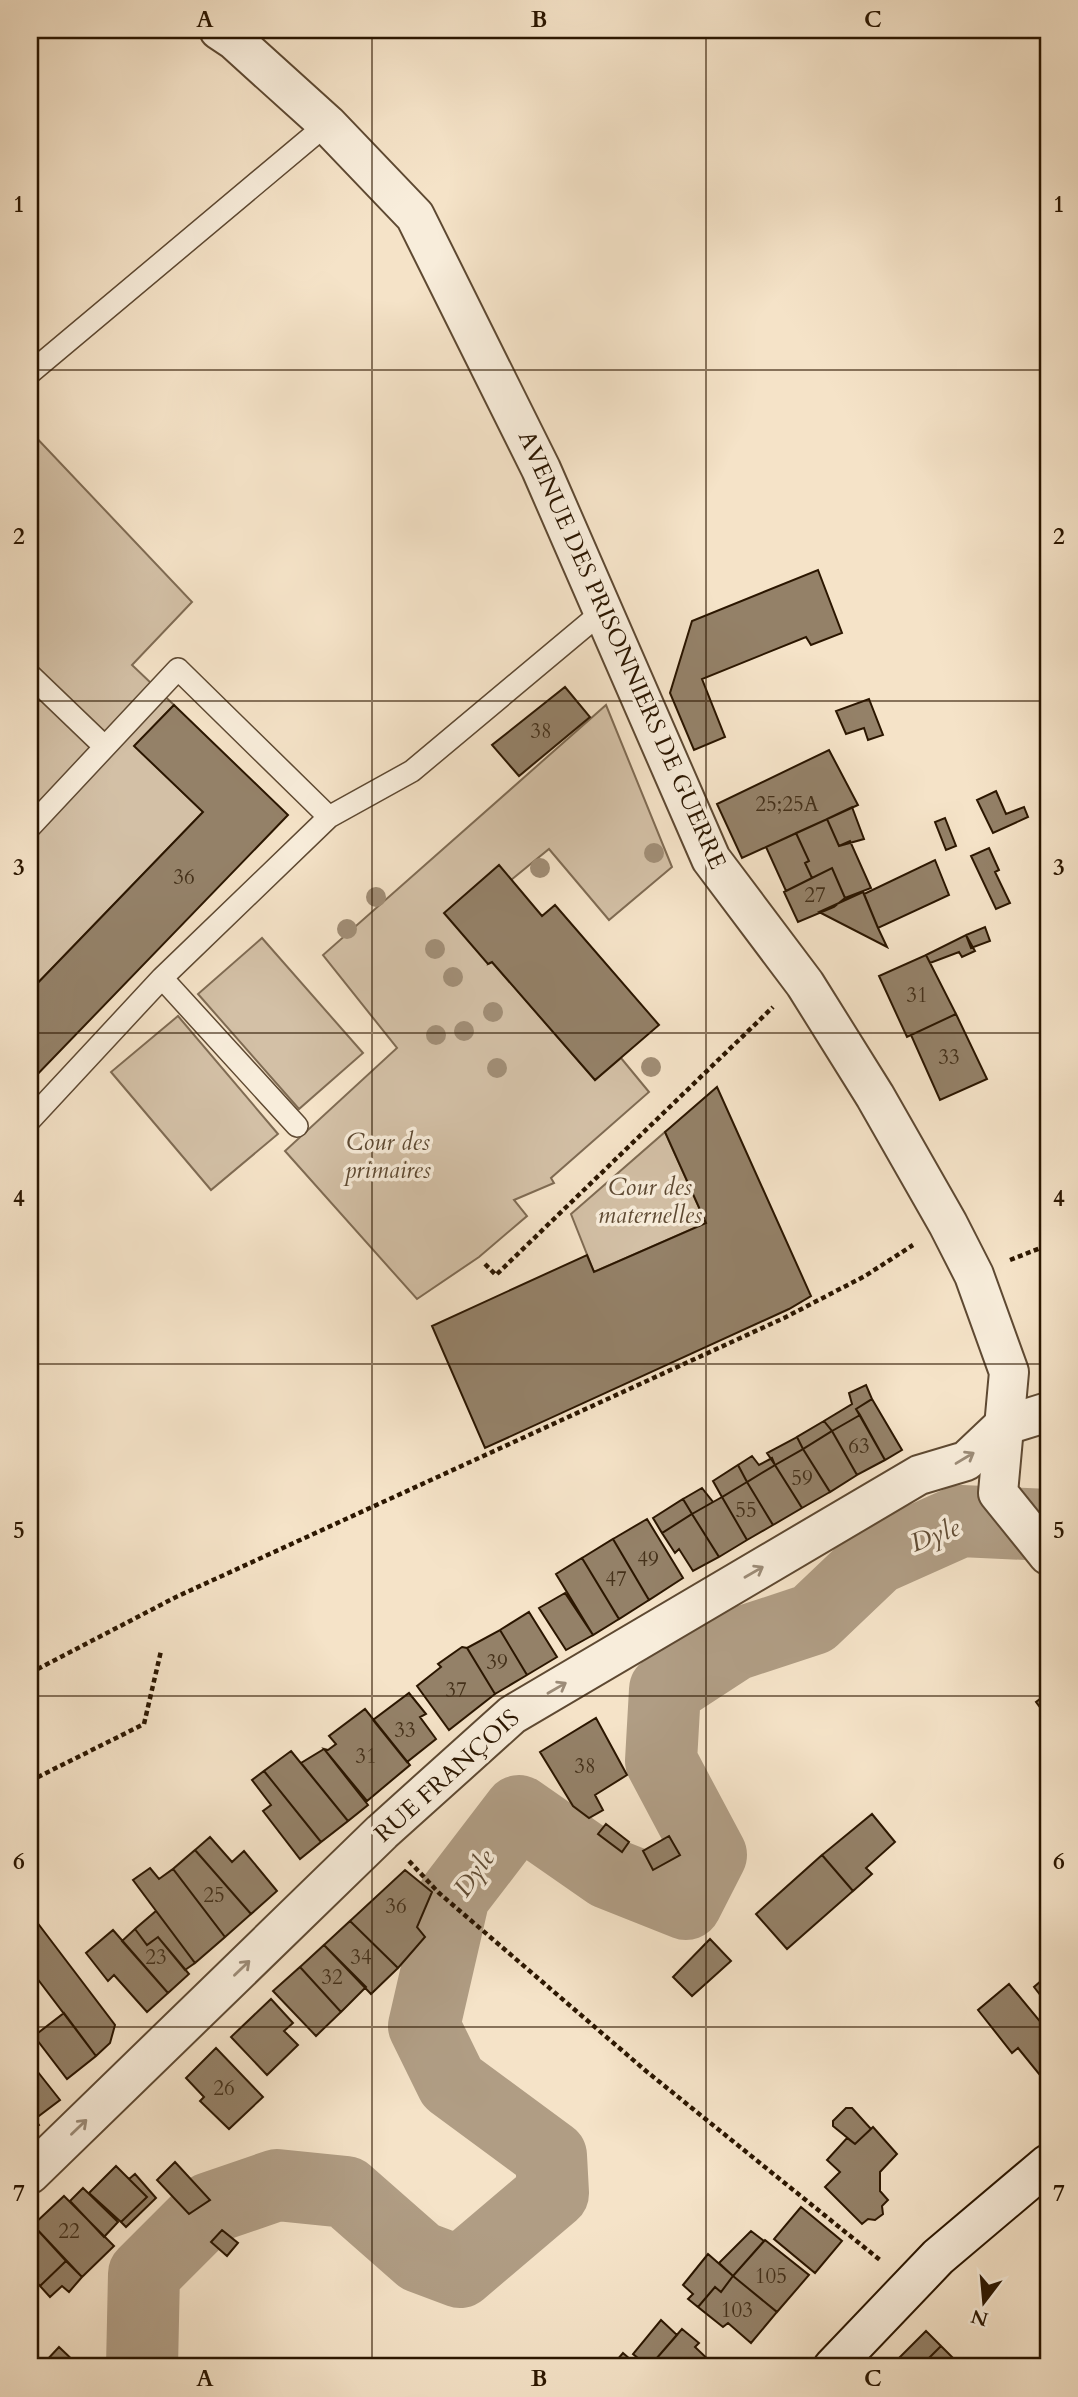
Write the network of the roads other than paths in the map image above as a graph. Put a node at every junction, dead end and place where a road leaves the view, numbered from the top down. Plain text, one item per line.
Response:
1 (219, 30) edge
2 (327, 124) junction
3 (30, 373) edge
4 (602, 612) junction
5 (30, 675) edge
6 (105, 747) junction
7 (329, 817) junction
8 (30, 827) edge
9 (162, 978) junction
10 (30, 1120) edge
11 (297, 1126) dead end
12 (1048, 1412) edge
13 (1003, 1426) junction
14 (1048, 1555) edge
15 (1048, 2164) edge
16 (30, 2174) edge
17 (833, 2367) edge

1 - 2 street, AVENUE DES PRISONNIERS DE GUERRE
2 - 3 lane
2 - 4 street, AVENUE DES PRISONNIERS DE GUERRE
4 - 7 lane
4 - 13 street, AVENUE DES PRISONNIERS DE GUERRE
5 - 6 lane
6 - 7 lane
6 - 8 lane
7 - 9 lane
9 - 10 lane
9 - 11 lane
12 - 13 street
13 - 14 street, AVENUE DES PRISONNIERS DE GUERRE
16 -> 13 street, RUE FRANÇOIS
15 - 17 street

